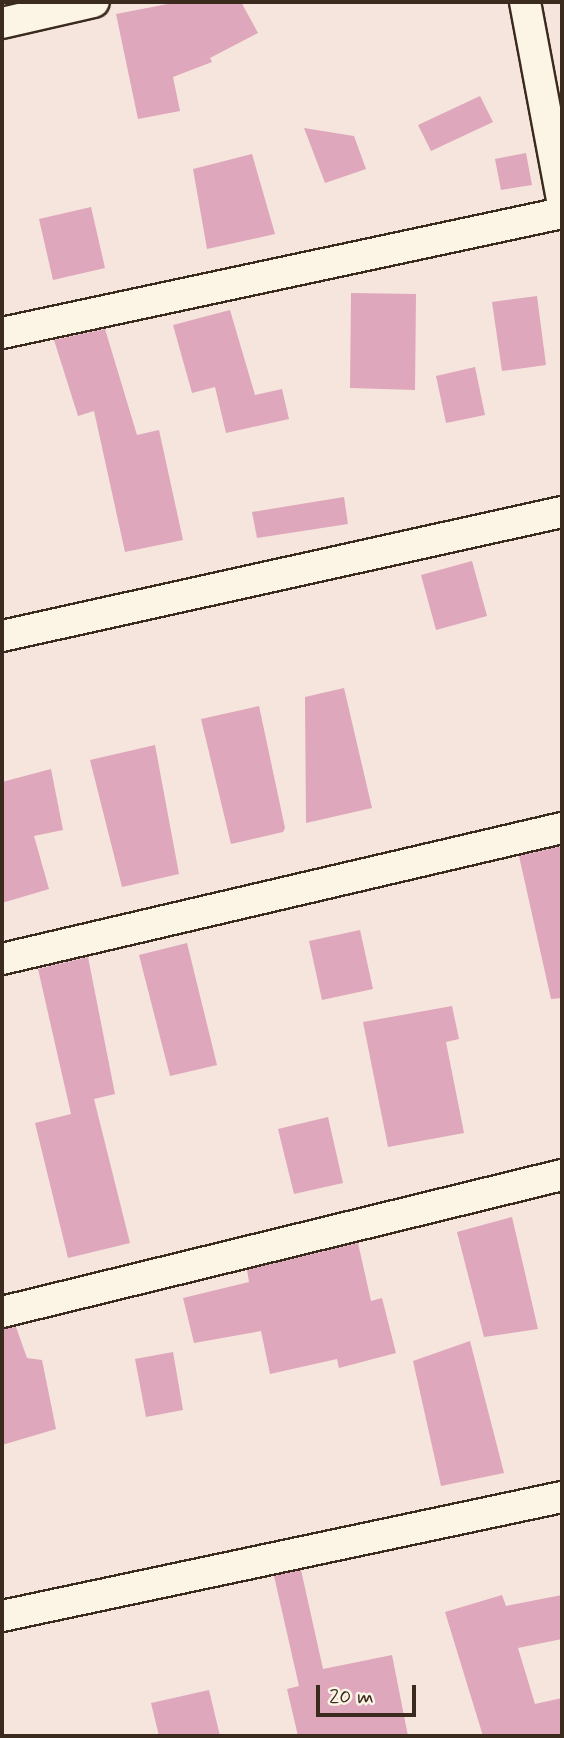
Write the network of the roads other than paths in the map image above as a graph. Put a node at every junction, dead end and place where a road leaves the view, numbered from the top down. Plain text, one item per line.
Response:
1 (94, 2) edge
2 (525, 2) edge
3 (2, 23) edge
4 (562, 200) edge
5 (562, 213) edge
6 (2, 333) edge
7 (562, 512) edge
8 (2, 636) edge
9 (562, 828) edge
10 (2, 959) edge
11 (562, 1175) edge
12 (2, 1312) edge
13 (562, 1497) edge
14 (2, 1616) edge

1 - 3 street
2 - 4 street
5 - 6 street
7 - 8 street
9 - 10 street
11 - 12 street
13 - 14 street

